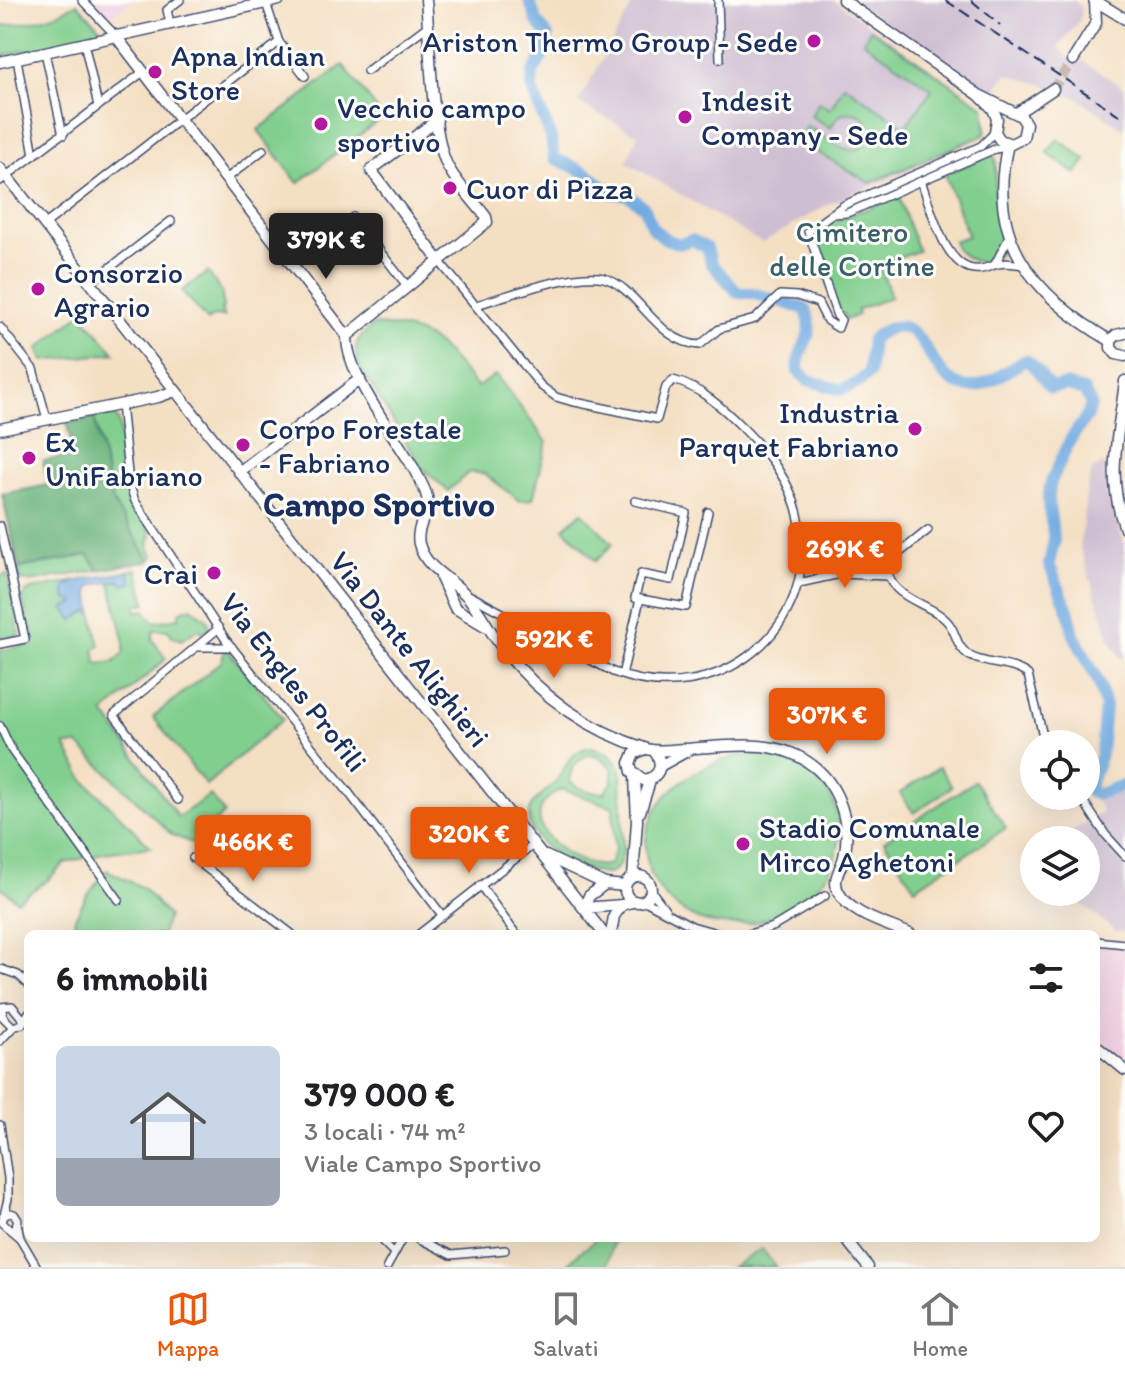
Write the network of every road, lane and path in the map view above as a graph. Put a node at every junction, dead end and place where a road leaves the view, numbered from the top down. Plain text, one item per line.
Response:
1 (82, 0) edge
2 (180, 0) edge
3 (279, 0) edge
4 (426, 0) edge
5 (718, 0) edge
6 (843, 0) edge
7 (1095, 0) edge
8 (266, 3) junction
9 (1125, 19) edge
10 (170, 23) junction
11 (429, 25) junction
12 (115, 35) junction
13 (84, 42) junction
14 (279, 42) junction
15 (45, 52) junction
16 (17, 59) junction
17 (720, 59) dead end
18 (1073, 60) tunnel mouth
19 (0, 62) edge
20 (367, 71) dead end
21 (143, 72) junction
22 (305, 76) dead end
23 (1053, 89) tunnel mouth
24 (979, 95) junction
25 (98, 106) junction
26 (1014, 113) junction
27 (997, 119) junction
28 (437, 120) junction
29 (181, 121) junction
30 (995, 132) junction
31 (63, 135) junction
32 (1008, 145) junction
33 (263, 150) dead end
34 (34, 155) junction
35 (2, 175) edge
36 (226, 179) junction
37 (921, 181) junction
38 (830, 215) junction
39 (353, 217) dead end
40 (171, 221) dead end
41 (44, 225) junction
42 (1009, 237) junction
43 (440, 262) junction
44 (995, 264) junction
45 (1023, 265) junction
46 (90, 283) junction
47 (408, 287) junction
48 (476, 305) junction
49 (0, 327) edge
50 (1125, 333) edge
51 (347, 336) junction
52 (1111, 341) junction
53 (1125, 356) edge
54 (360, 379) junction
55 (1125, 381) edge
56 (175, 391) junction
57 (121, 404) junction
58 (47, 419) junction
59 (0, 429) edge
60 (239, 472) junction
61 (635, 501) dead end
62 (708, 512) dead end
63 (0, 526) edge
64 (1125, 529) edge
65 (928, 530) dead end
66 (441, 576) junction
67 (889, 576) junction
68 (799, 583) junction
69 (462, 591) junction
70 (640, 599) junction
71 (456, 606) junction
72 (477, 611) junction
73 (499, 611) junction
74 (488, 627) junction
75 (219, 628) junction
76 (0, 644) edge
77 (196, 647) junction
78 (232, 647) junction
79 (622, 675) junction
80 (0, 726) edge
81 (1042, 730) edge
82 (616, 738) junction
83 (691, 749) junction
84 (650, 750) junction
85 (632, 756) junction
86 (660, 766) junction
87 (635, 776) junction
88 (651, 778) junction
89 (178, 800) dead end
90 (1089, 810) edge
91 (637, 821) junction
92 (537, 849) junction
93 (1125, 856) edge
94 (193, 858) dead end
95 (634, 880) junction
96 (605, 884) junction
97 (480, 885) junction
98 (650, 889) junction
99 (825, 896) dead end
100 (119, 900) dead end
101 (639, 900) junction
102 (622, 905) junction
103 (584, 908) junction
104 (666, 910) junction
105 (442, 915) junction
106 (287, 930) edge
107 (424, 930) edge
108 (513, 930) edge
109 (601, 930) edge
110 (612, 930) edge
111 (706, 930) edge
112 (763, 930) edge
113 (902, 930) edge
114 (1100, 941) edge
115 (1125, 944) edge
116 (1, 969) edge
117 (24, 980) edge
118 (2, 1008) edge
119 (24, 1020) edge
120 (24, 1022) edge
121 (13, 1027) junction
122 (0, 1041) edge
123 (1100, 1049) edge
124 (1125, 1070) edge
125 (0, 1125) edge
126 (5, 1222) edge
127 (20, 1238) junction
128 (383, 1242) edge
129 (401, 1242) edge
130 (426, 1242) edge
131 (848, 1242) edge
132 (505, 1250) dead end
133 (394, 1253) junction
134 (37, 1267) edge
135 (387, 1267) edge
136 (868, 1267) edge

1 - 12 street
2 - 10 street
3 - 8 street
4 - 11 street
5 - 17 street
6 - 24 street
7 - 9 street
7 - 18 street
8 - 10 street
8 - 14 street
10 - 12 street
11 - 20 street
11 - 28 street
12 - 13 street
12 - 21 street
13 - 15 street
13 - 25 street
14 - 22 street
14 - 29 street
15 - 16 street
15 - 31 street
16 - 19 street
16 - 34 street
21 - 25 street
21 - 29 street
23 - 26 street
24 - 26 street
24 - 27 street
25 - 31 street
26 - 27 street
26 - 32 street
27 - 30 street
28 - 43 street
28 - 43 street
29 - 36 street
29 - 41 street
30 - 32 street
30 - 38 street
31 - 34 street
32 - 37 street
32 - 42 street
33 - 36 street
34 - 35 street
35 - 41 street, Via Dante Alighieri
36 - 51 street
37 - 38 street
37 - 44 street
38 - 48 street
39 - 47 street
40 - 46 street
41 - 46 street, Via Dante Alighieri
42 - 44 street
42 - 45 street
43 - 47 street
43 - 48 street
44 - 45 street
45 - 52 street
46 - 56 street, Via Dante Alighieri
47 - 51 street
48 - 68 street
49 - 58 street
50 - 52 street
51 - 54 street
52 - 53 street
54 - 60 street
54 - 66 street
55 - 64 street
56 - 57 street
56 - 60 street, Via Dante Alighieri
57 - 58 street
57 - 75 street, Via Engles Profili
58 - 59 street
60 - 92 street, Via Dante Alighieri
61 - 70 street
62 - 70 street
63 - 76 street
65 - 67 street
66 - 69 street
66 - 71 street
67 - 68 street
67 - 81 street
68 - 79 street
69 - 71 street
69 - 72 street
69 - 73 street
70 - 79 street
71 - 72 street
71 - 74 street
72 - 73 street
72 - 74 street
73 - 79 street
74 - 82 street
75 - 77 street
75 - 78 street, Via Engles Profili
77 - 78 street
77 - 89 street
78 - 105 street, Via Engles Profili
80 - 100 street
82 - 84 street
82 - 85 street
83 - 84 street
83 - 86 street
83 - 113 street
84 - 85 street
84 - 86 street
85 - 87 street
86 - 88 street
87 - 88 street
87 - 91 street
88 - 91 street
90 - 93 street
91 - 95 street
92 - 96 street
92 - 97 street
92 - 103 street, Via Dante Alighieri
94 - 106 street
95 - 96 street
95 - 98 street
95 - 101 street
96 - 103 street
97 - 105 street
97 - 108 street
98 - 101 street
98 - 104 street
99 - 112 street
101 - 102 street
101 - 104 street
102 - 103 street
102 - 110 street
103 - 109 street, Via Dante Alighieri
104 - 111 street
105 - 107 street
114 - 115 street
116 - 117 street
118 - 119 street
118 - 121 street
120 - 121 street
121 - 122 street
123 - 124 street
125 - 126 street
126 - 127 street
126 - 127 street
127 - 134 street
128 - 133 street
129 - 133 street
130 - 132 street
131 - 136 street
133 - 135 street

